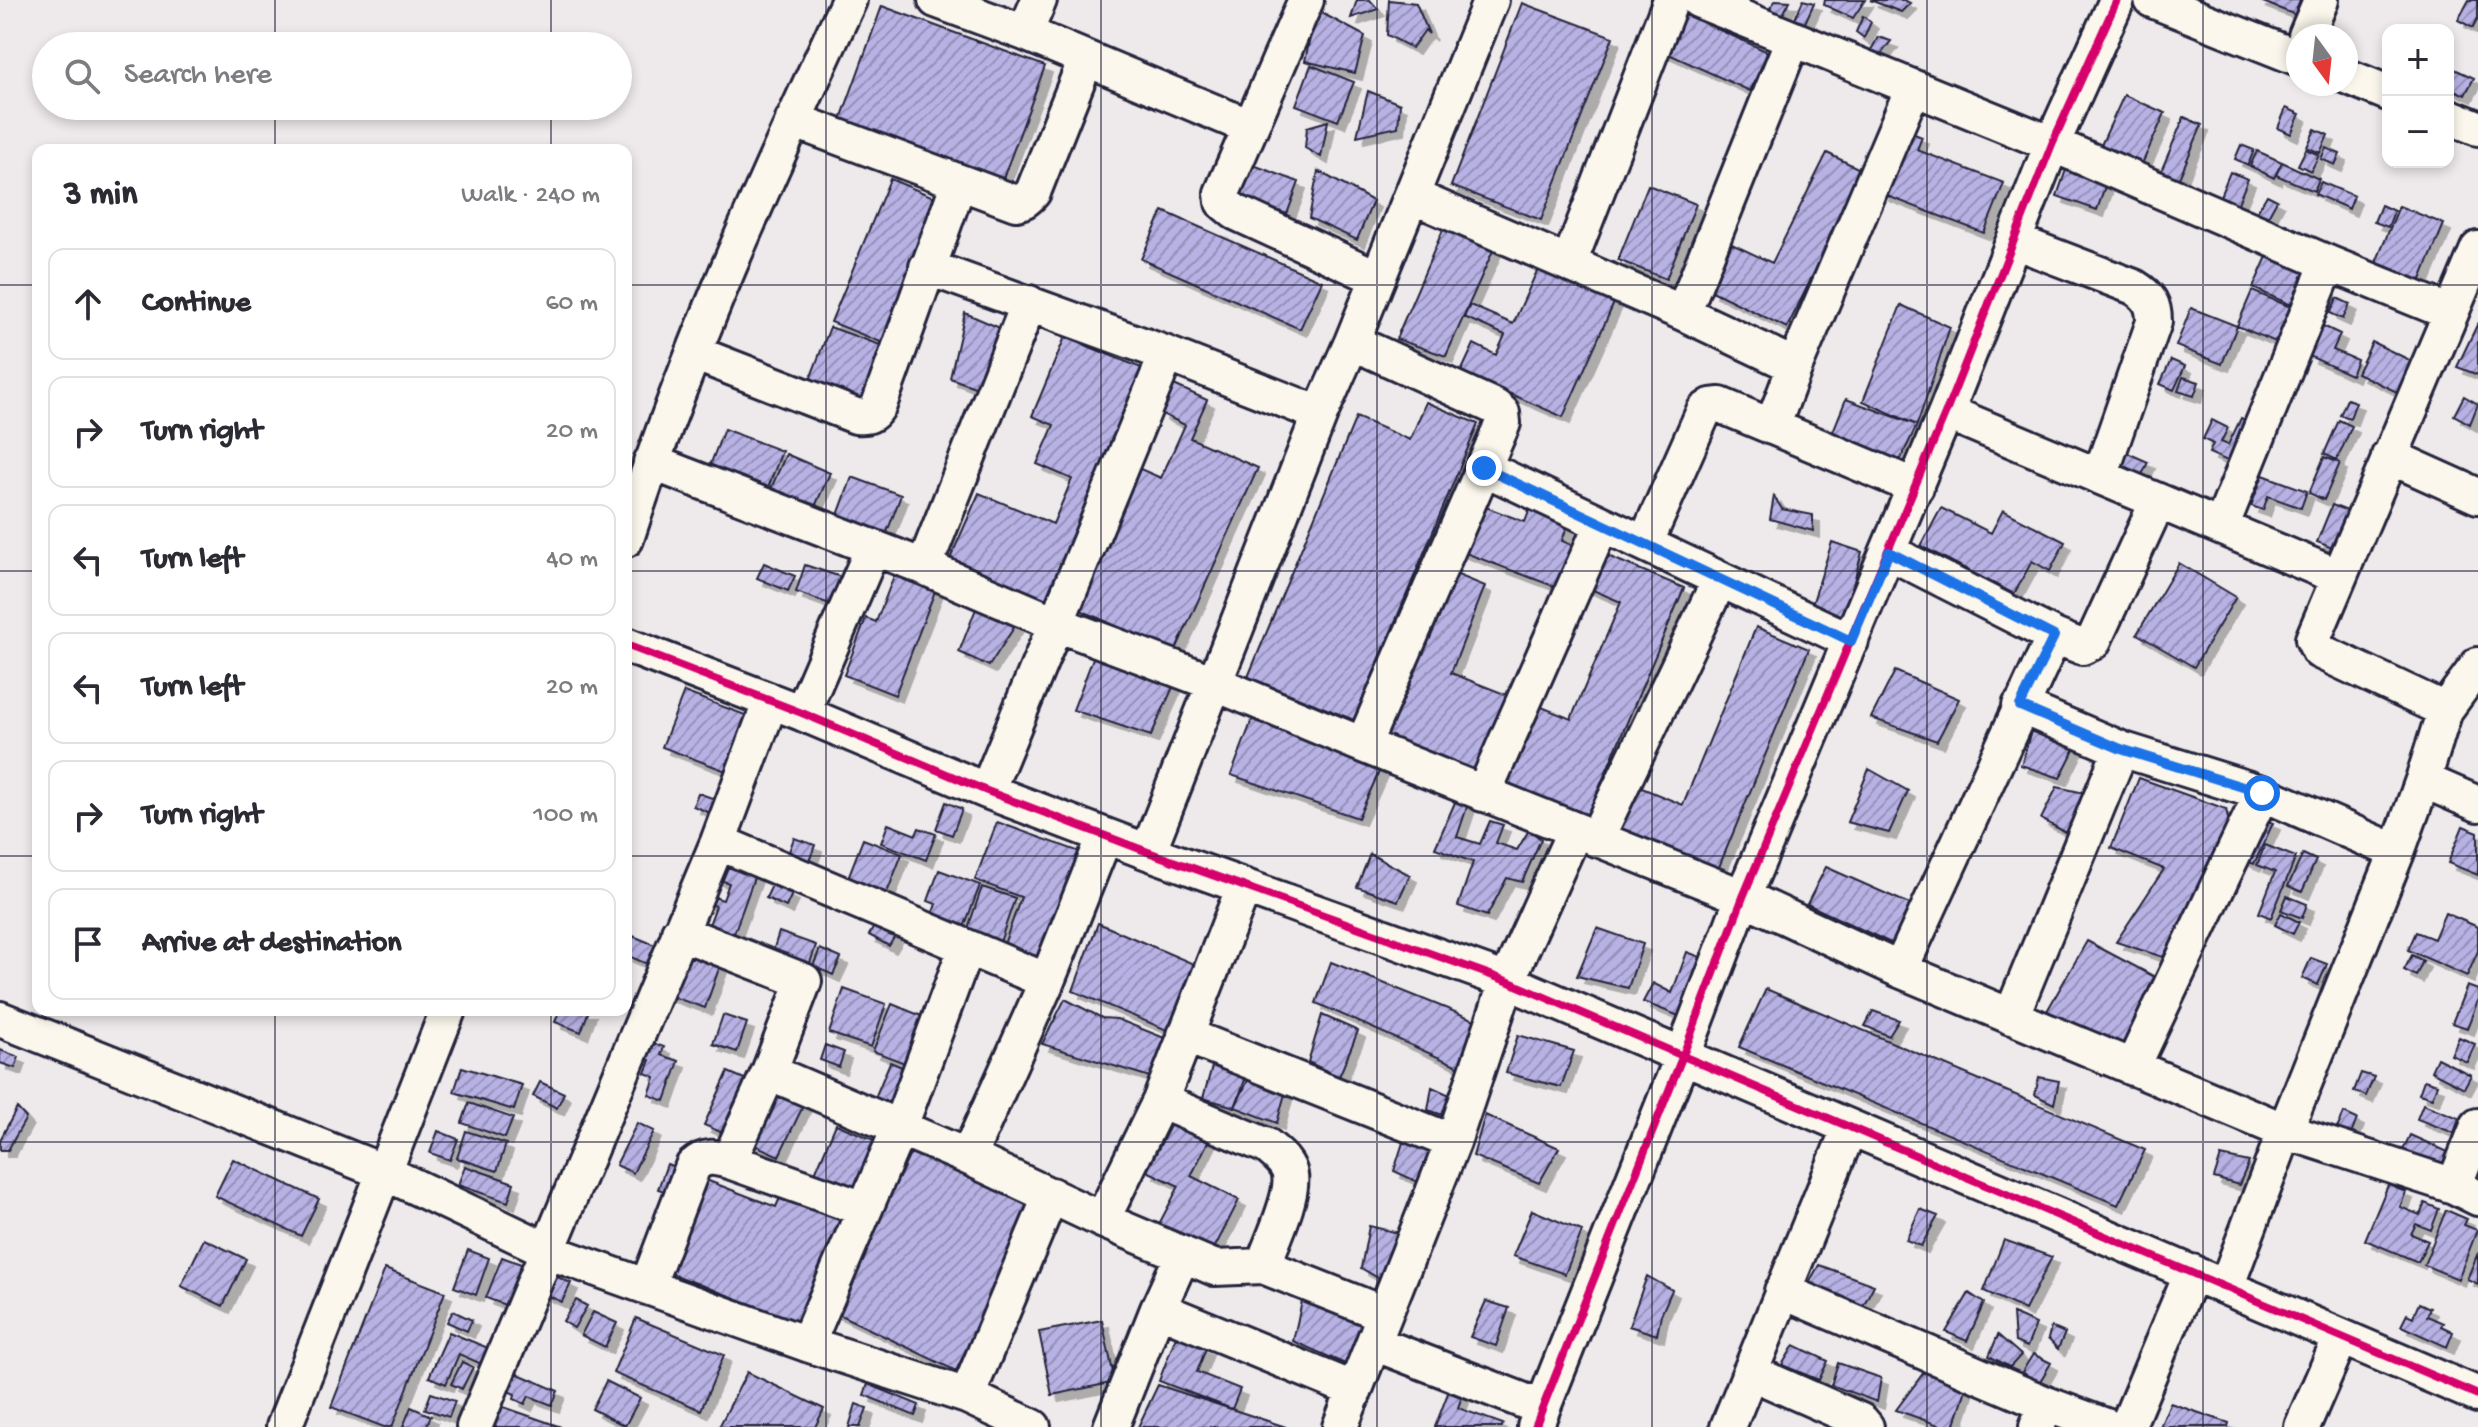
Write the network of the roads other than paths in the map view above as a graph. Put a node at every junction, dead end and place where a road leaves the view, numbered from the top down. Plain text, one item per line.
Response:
1 (849, 0) edge
2 (936, 0) edge
3 (1039, 0) edge
4 (1306, 0) edge
5 (1491, 0) edge
6 (1671, 0) edge
7 (1698, 0) edge
8 (2117, 0) edge
9 (2152, 0) edge
10 (2321, 0) edge
11 (2311, 24) edge
12 (1025, 33) junction
13 (1793, 39) junction
14 (2286, 52) edge
15 (1086, 59) junction
16 (2358, 81) edge
17 (1913, 88) junction
18 (2382, 91) edge
19 (2454, 118) edge
20 (793, 120) junction
21 (1250, 127) junction
22 (2478, 128) edge
23 (2052, 144) junction
24 (959, 182) junction
25 (1412, 196) junction
26 (2014, 241) junction
27 (2478, 249) edge
28 (1569, 263) junction
29 (2328, 263) junction
30 (927, 267) junction
31 (1378, 278) junction
32 (1029, 303) junction
33 (1683, 313) junction
34 (2451, 313) junction
35 (1352, 342) junction
36 (694, 353) junction
37 (1167, 354) junction
38 (1795, 366) junction
39 (1946, 412) junction
40 (1320, 414) junction
41 (1772, 427) junction
42 (2389, 456) junction
43 (651, 462) junction
44 (1484, 468) junction
45 (2100, 476) junction
46 (1916, 487) junction
47 (2478, 496) edge
48 (2158, 501) junction
49 (632, 521) edge
50 (1602, 524) junction
51 (2221, 527) junction
52 (1645, 544) junction
53 (873, 548) junction
54 (1889, 552) junction
55 (924, 567) junction
56 (2339, 577) junction
57 (1720, 579) junction
58 (1057, 624) junction
59 (2054, 636) junction
60 (1851, 641) junction
61 (632, 647) edge
62 (2478, 665) edge
63 (1214, 683) junction
64 (770, 703) junction
65 (2020, 706) junction
66 (2445, 710) junction
67 (802, 713) junction
68 (1363, 745) junction
69 (2121, 749) junction
70 (2423, 780) junction
71 (987, 791) junction
72 (2262, 793) junction
73 (1483, 794) junction
74 (2478, 804) edge
75 (1585, 834) junction
76 (1105, 836) junction
77 (718, 842) junction
78 (1148, 852) junction
79 (2397, 852) junction
80 (1244, 887) junction
81 (1743, 897) junction
82 (679, 932) junction
83 (966, 948) junction
84 (1900, 970) junction
85 (1047, 981) junction
86 (1507, 981) junction
87 (446, 1016) edge
88 (2011, 1017) junction
89 (0, 1019) edge
90 (1185, 1035) junction
91 (1683, 1055) junction
92 (2132, 1068) junction
93 (769, 1072) junction
94 (1160, 1101) junction
95 (2478, 1126) edge
96 (899, 1129) junction
97 (1849, 1129) junction
98 (2285, 1131) junction
99 (1453, 1142) junction
100 (968, 1157) junction
101 (729, 1161) junction
102 (384, 1172) junction
103 (2466, 1192) edge
104 (1051, 1195) junction
105 (864, 1209) junction
106 (1102, 1220) junction
107 (550, 1251) junction
108 (1183, 1254) junction
109 (1263, 1266) junction
110 (2192, 1272) junction
111 (647, 1287) junction
112 (2226, 1287) junction
113 (1782, 1291) junction
114 (1158, 1309) junction
115 (1379, 1328) junction
116 (2341, 1337) junction
117 (807, 1344) junction
118 (1750, 1372) junction
119 (1355, 1390) junction
120 (2478, 1395) edge
121 (967, 1396) junction
122 (2041, 1415) edge
123 (1538, 1418) edge
124 (284, 1427) edge
125 (474, 1427) edge
126 (1033, 1427) edge
127 (1111, 1427) edge
128 (1340, 1427) edge
129 (1728, 1427) edge
130 (1866, 1427) edge
131 (2108, 1427) edge
132 (2127, 1427) edge
133 (2302, 1427) edge

1 - 20 street
2 - 12 street
3 - 12 street
4 - 21 street
5 - 25 street
6 - 28 street
7 - 13 street
8 - 23 street
9 - 14 street
10 - 11 street
12 - 15 street
13 - 17 street
13 - 33 street
15 - 21 street
15 - 24 street
16 - 18 street
17 - 23 street
17 - 38 street
19 - 22 street
20 - 24 street
20 - 36 street
21 - 31 street
23 - 26 street
23 - 29 street
24 - 30 street
25 - 28 street
25 - 31 street
26 - 39 street
26 - 45 street
27 - 34 street
28 - 33 street
29 - 34 street
29 - 51 street
30 - 32 street
30 - 36 street
31 - 35 street
32 - 37 street
32 - 55 street
33 - 38 street
34 - 42 street
35 - 40 street
35 - 44 street
36 - 43 street
37 - 40 street
37 - 58 street
38 - 41 street
39 - 45 street
39 - 46 street
40 - 63 street
41 - 46 street
41 - 52 street
42 - 47 street
42 - 56 street
43 - 49 street
43 - 53 street
44 - 50 street
44 - 68 street
45 - 48 street
46 - 54 street
48 - 51 street
48 - 59 street
50 - 52 street
50 - 73 street
51 - 56 street
52 - 57 street
53 - 55 street
53 - 67 street
54 - 59 street
54 - 60 street
55 - 58 street
56 - 66 street
57 - 60 street
57 - 75 street
58 - 63 street
58 - 71 street
59 - 65 street
60 - 81 street
61 - 64 street
62 - 66 street
63 - 68 street
63 - 78 street
64 - 67 street
64 - 77 street
65 - 69 street
65 - 84 street
66 - 70 street
67 - 71 street
68 - 73 street
69 - 72 street
69 - 88 street
70 - 74 street
70 - 79 street
71 - 76 street
72 - 79 street
72 - 92 street
73 - 75 street
75 - 81 street
75 - 86 street
76 - 78 street
76 - 85 street
77 - 82 street
77 - 83 street
78 - 80 street
79 - 98 street
80 - 86 street
80 - 90 street
81 - 84 street
81 - 91 street
82 - 93 street
82 - 107 street
83 - 85 street
83 - 96 street
84 - 88 street
85 - 100 street
86 - 91 street
86 - 99 street
87 - 102 street
88 - 92 street
89 - 102 street
90 - 94 street
90 - 99 street
91 - 97 street
91 - 123 street
92 - 98 street
93 - 96 street
93 - 101 street
94 - 106 street
94 - 109 street
95 - 103 street
96 - 100 street
96 - 105 street
97 - 110 street
97 - 113 street
98 - 103 street
98 - 112 street
99 - 115 street
100 - 104 street
101 - 105 street
101 - 111 street
102 - 107 street
102 - 124 street
104 - 106 street
104 - 121 street
105 - 117 street
106 - 108 street
107 - 111 street
107 - 125 street
108 - 109 street
108 - 114 street
109 - 115 street
110 - 112 street
110 - 132 street
111 - 117 street
112 - 116 street
113 - 118 street
113 - 122 street
114 - 119 street
114 - 127 street
115 - 119 street
115 - 123 street
116 - 120 street
116 - 133 street
117 - 121 street
118 - 129 street
118 - 130 street
119 - 128 street
121 - 126 street
122 - 131 street

